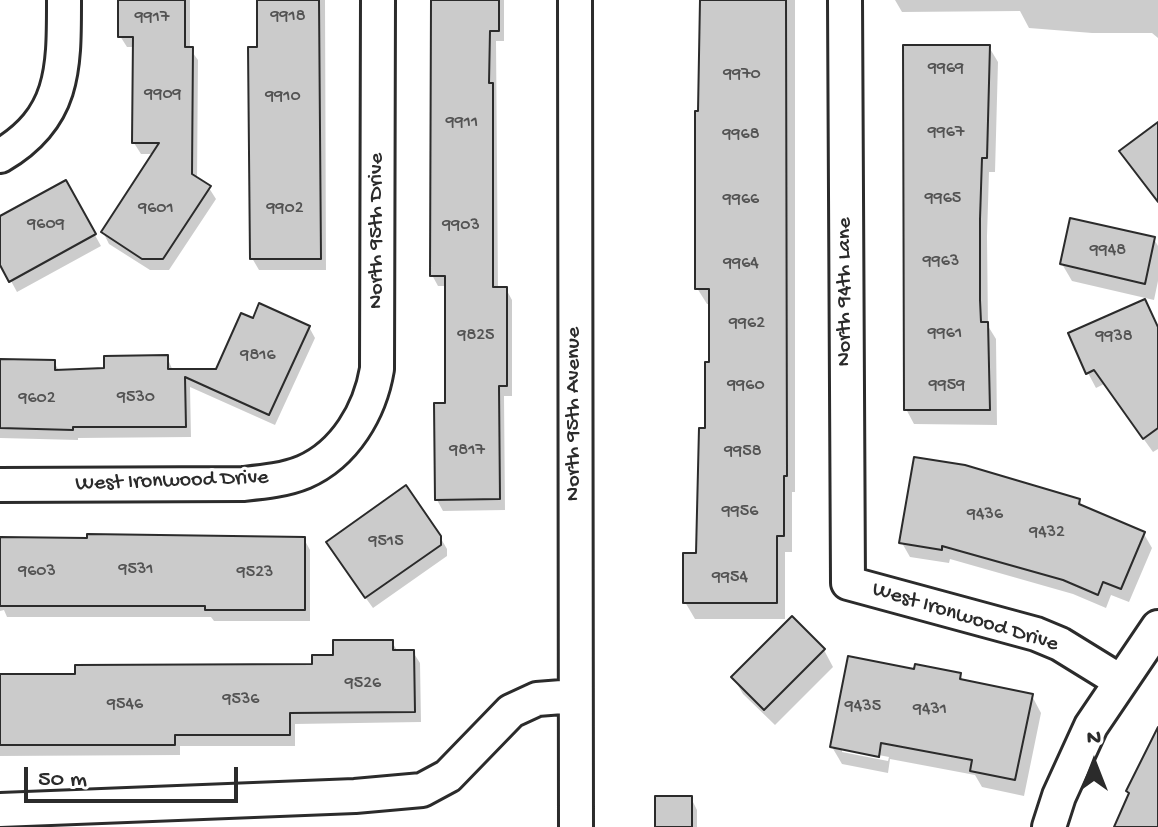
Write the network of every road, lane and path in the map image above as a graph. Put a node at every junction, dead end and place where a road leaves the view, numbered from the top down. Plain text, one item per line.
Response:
1 (64, 0) edge
2 (378, 0) edge
3 (575, 0) edge
4 (845, 0) edge
5 (0, 156) edge
6 (336, 449) joint
7 (0, 485) edge
8 (848, 583) joint
9 (1158, 627) edge
10 (1120, 681) junction
11 (575, 696) junction
12 (0, 810) edge
13 (576, 827) edge
14 (1049, 827) edge

1 - 5 street
2 - 6 street, North 95th Drive
3 - 11 street, North 95th Avenue
4 - 8 street, North 94th Lane
6 - 7 street, West Ironwood Drive
8 - 10 street, West Ironwood Drive
9 - 10 street
10 - 14 street
11 - 12 street
11 - 13 street, North 95th Avenue

